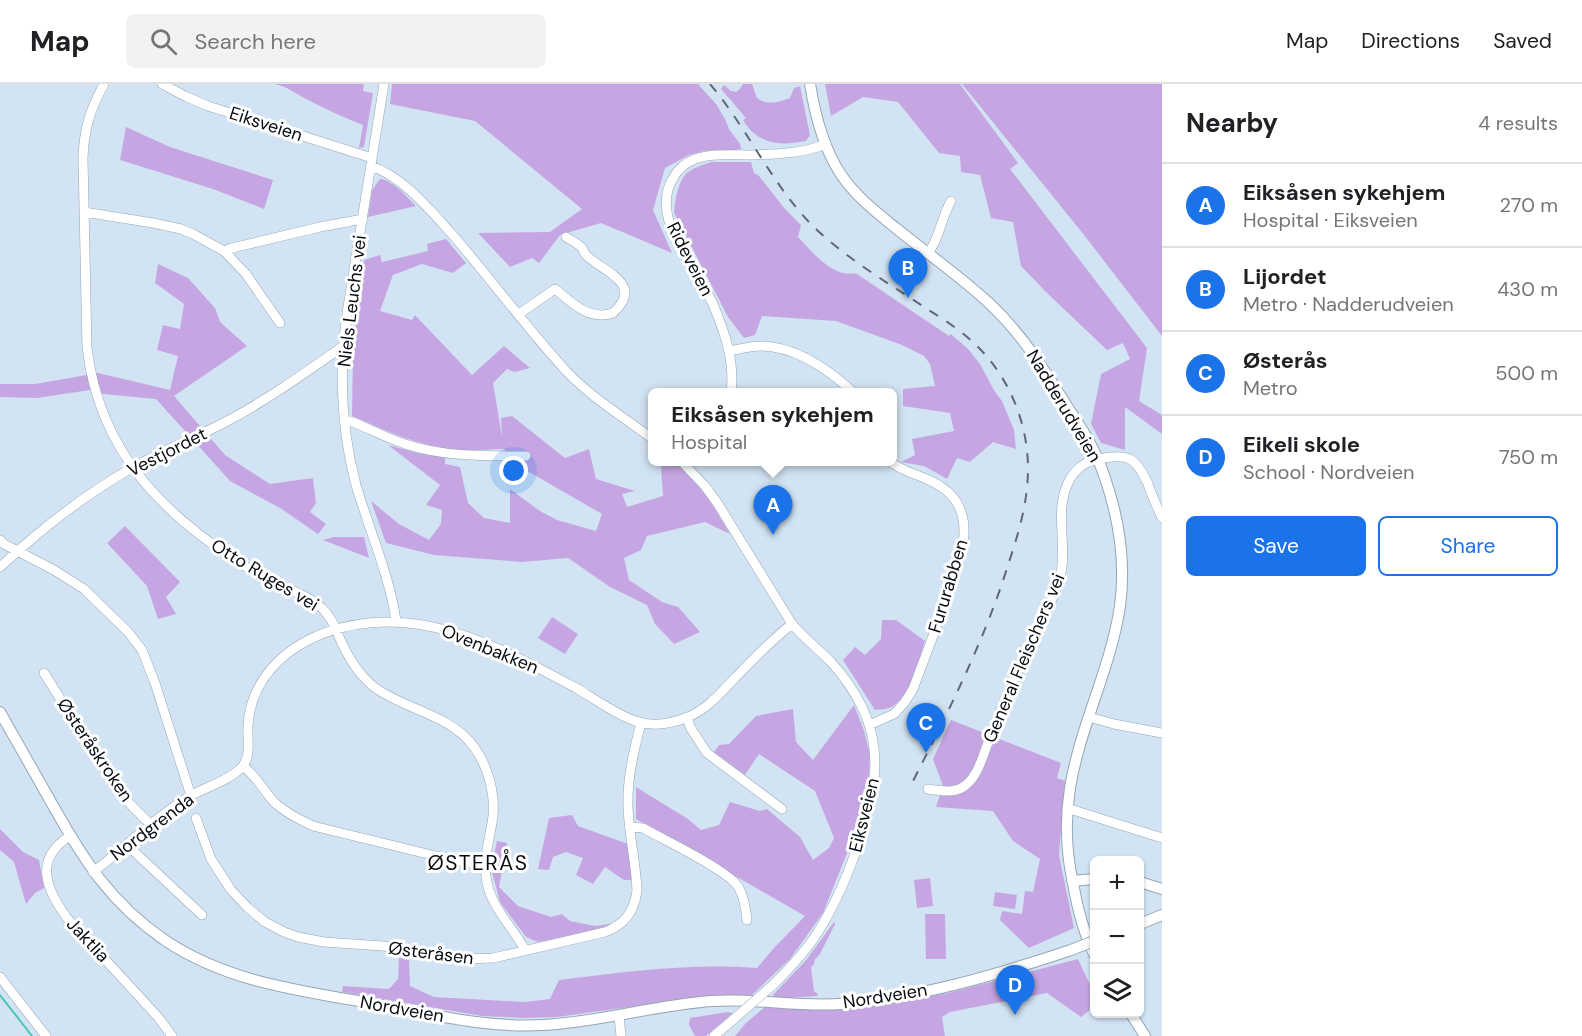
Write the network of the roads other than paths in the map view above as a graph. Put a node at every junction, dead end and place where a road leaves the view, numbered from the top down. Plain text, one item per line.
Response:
1 (104, 84) edge
2 (162, 84) edge
3 (384, 84) edge
4 (810, 84) edge
5 (825, 144) junction
6 (371, 162) junction
7 (951, 201) dead end
8 (84, 212) junction
9 (363, 219) junction
10 (566, 237) dead end
11 (225, 251) junction
12 (928, 253) junction
13 (519, 314) junction
14 (280, 323) dead end
15 (342, 347) junction
16 (729, 351) junction
17 (730, 388) edge
18 (848, 388) edge
19 (344, 421) junction
20 (648, 436) edge
21 (526, 456) dead end
22 (1098, 459) junction
23 (897, 465) edge
24 (686, 466) edge
25 (132, 468) junction
26 (1162, 518) edge
27 (0, 540) edge
28 (17, 551) junction
29 (0, 567) edge
30 (396, 621) junction
31 (792, 624) junction
32 (337, 629) junction
33 (44, 673) dead end
34 (0, 712) edge
35 (687, 717) junction
36 (1089, 717) junction
37 (640, 723) junction
38 (869, 725) junction
39 (1162, 733) edge
40 (243, 766) junction
41 (928, 789) dead end
42 (191, 796) junction
43 (783, 808) dead end
44 (1068, 810) junction
45 (196, 819) dead end
46 (150, 824) junction
47 (629, 827) junction
48 (70, 836) junction
49 (1162, 838) edge
50 (127, 845) junction
51 (485, 866) junction
52 (93, 872) junction
53 (1090, 882) edge
54 (1144, 883) edge
55 (1073, 885) junction
56 (1162, 889) edge
57 (202, 915) dead end
58 (1162, 915) edge
59 (747, 920) dead end
60 (1144, 922) edge
61 (1090, 942) edge
62 (1090, 943) edge
63 (525, 950) junction
64 (0, 977) edge
65 (619, 1016) junction
66 (1134, 1018) edge
67 (46, 1036) edge
68 (172, 1036) edge
69 (621, 1036) edge
70 (714, 1036) edge
71 (1145, 1036) edge

1 - 8 street, Otto Ruges vei
2 - 6 street, Eiksveien
3 - 6 street, Niels Leuchs vei
4 - 5 main road, Nadderudveien
5 - 12 main road, Nadderudveien
5 - 16 street, Rideveien
6 - 9 street, Niels Leuchs vei
6 - 13 street, Eiksveien
7 - 12 street
8 - 11 street
8 - 25 street, Otto Ruges vei
9 - 11 street
9 - 15 street, Niels Leuchs vei
10 - 13 street
11 - 14 street
12 - 22 main road, Nadderudveien
13 - 20 street, Eiksveien
15 - 19 street, Niels Leuchs vei
15 - 25 street, Vestjordet
16 - 17 street, Rideveien
16 - 18 street
19 - 21 street
19 - 30 street, Niels Leuchs vei
22 - 26 street
22 - 36 main road, Nadderudveien
22 - 41 street, General Fleischers vei
23 - 38 street, Fururabben
24 - 31 street, Eiksveien
25 - 28 street, Vestjordet
25 - 32 street, Otto Ruges vei
27 - 28 street
28 - 29 street, Vestjordet
28 - 42 street
30 - 32 street, Ovenbakken
30 - 37 street, Ovenbakken
31 - 35 street, Ovenbakken
31 - 38 street, Eiksveien
32 - 40 street, Ovenbakken
32 - 51 street, Otto Ruges vei
33 - 46 street, Østeråskroken
34 - 48 main road, Nordveien
35 - 37 street, Ovenbakken
35 - 43 street
36 - 39 street
36 - 44 main road, Nadderudveien
37 - 47 street, Østeråsen
38 - 70 street, Eiksveien, bridge
40 - 42 street, Nordgrenda
40 - 51 street
42 - 46 street, Nordgrenda
44 - 49 street
44 - 55 main road, Nadderudveien
45 - 63 street, Østeråsen
46 - 50 street, Nordgrenda
47 - 59 street
47 - 63 street, Østeråsen
48 - 52 main road, Nordveien
48 - 68 street, Jaktlia
50 - 52 street, Nordgrenda
50 - 57 street
51 - 63 street, Otto Ruges vei
52 - 65 main road, Nordveien
53 - 55 main road
54 - 56 main road
55 - 61 main road, Nadderudveien
58 - 60 main road
62 - 65 main road, Nordveien, bridge
64 - 67 street
65 - 69 street
66 - 71 main road

